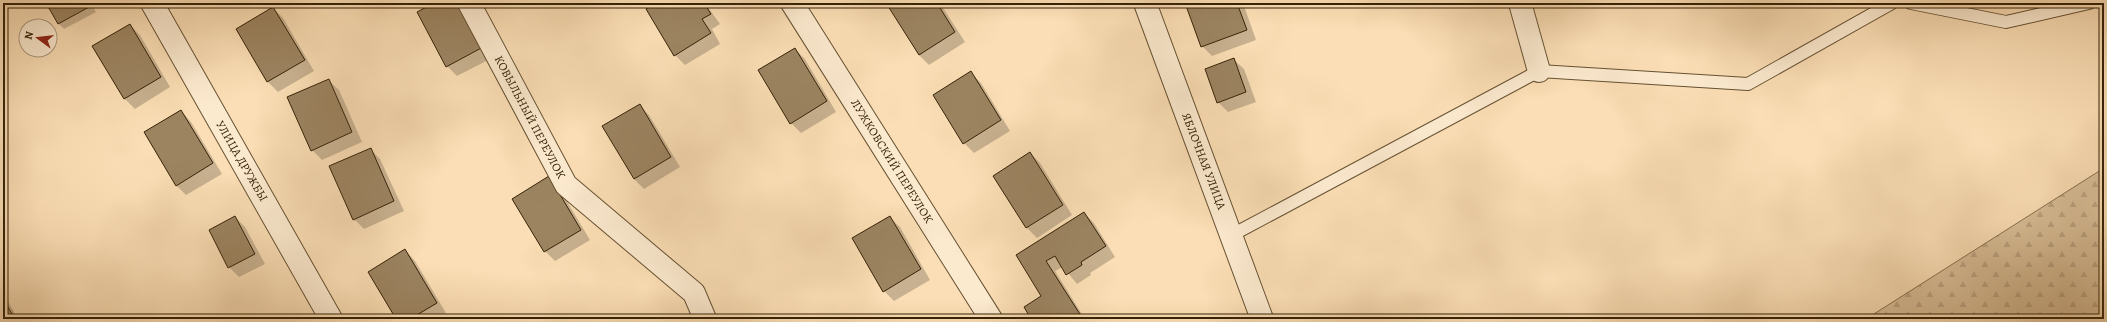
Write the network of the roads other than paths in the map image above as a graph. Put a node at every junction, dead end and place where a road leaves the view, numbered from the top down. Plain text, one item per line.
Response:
1 (152, 3) edge
2 (469, 3) edge
3 (792, 3) edge
4 (1145, 3) edge
5 (1520, 3) edge
6 (1892, 3) edge
7 (1911, 3) edge
8 (2088, 3) edge
9 (1539, 71) junction
10 (1232, 235) junction
11 (331, 319) edge
12 (706, 319) edge
13 (991, 319) edge
14 (1262, 319) edge

1 - 11 street, УЛИЦА ДРУЖБЫ
2 - 12 street, КОВЫЛЬНЫЙ ПЕРЕУЛОК
3 - 13 street, ЛУЖКОВСКИЙ ПЕРЕУЛОК
4 - 10 street, ЯБЛОЧНАЯ УЛИЦА
5 - 9 street
6 - 9 lane
7 - 8 lane
9 - 10 lane
10 - 14 street, ЯБЛОЧНАЯ УЛИЦА

